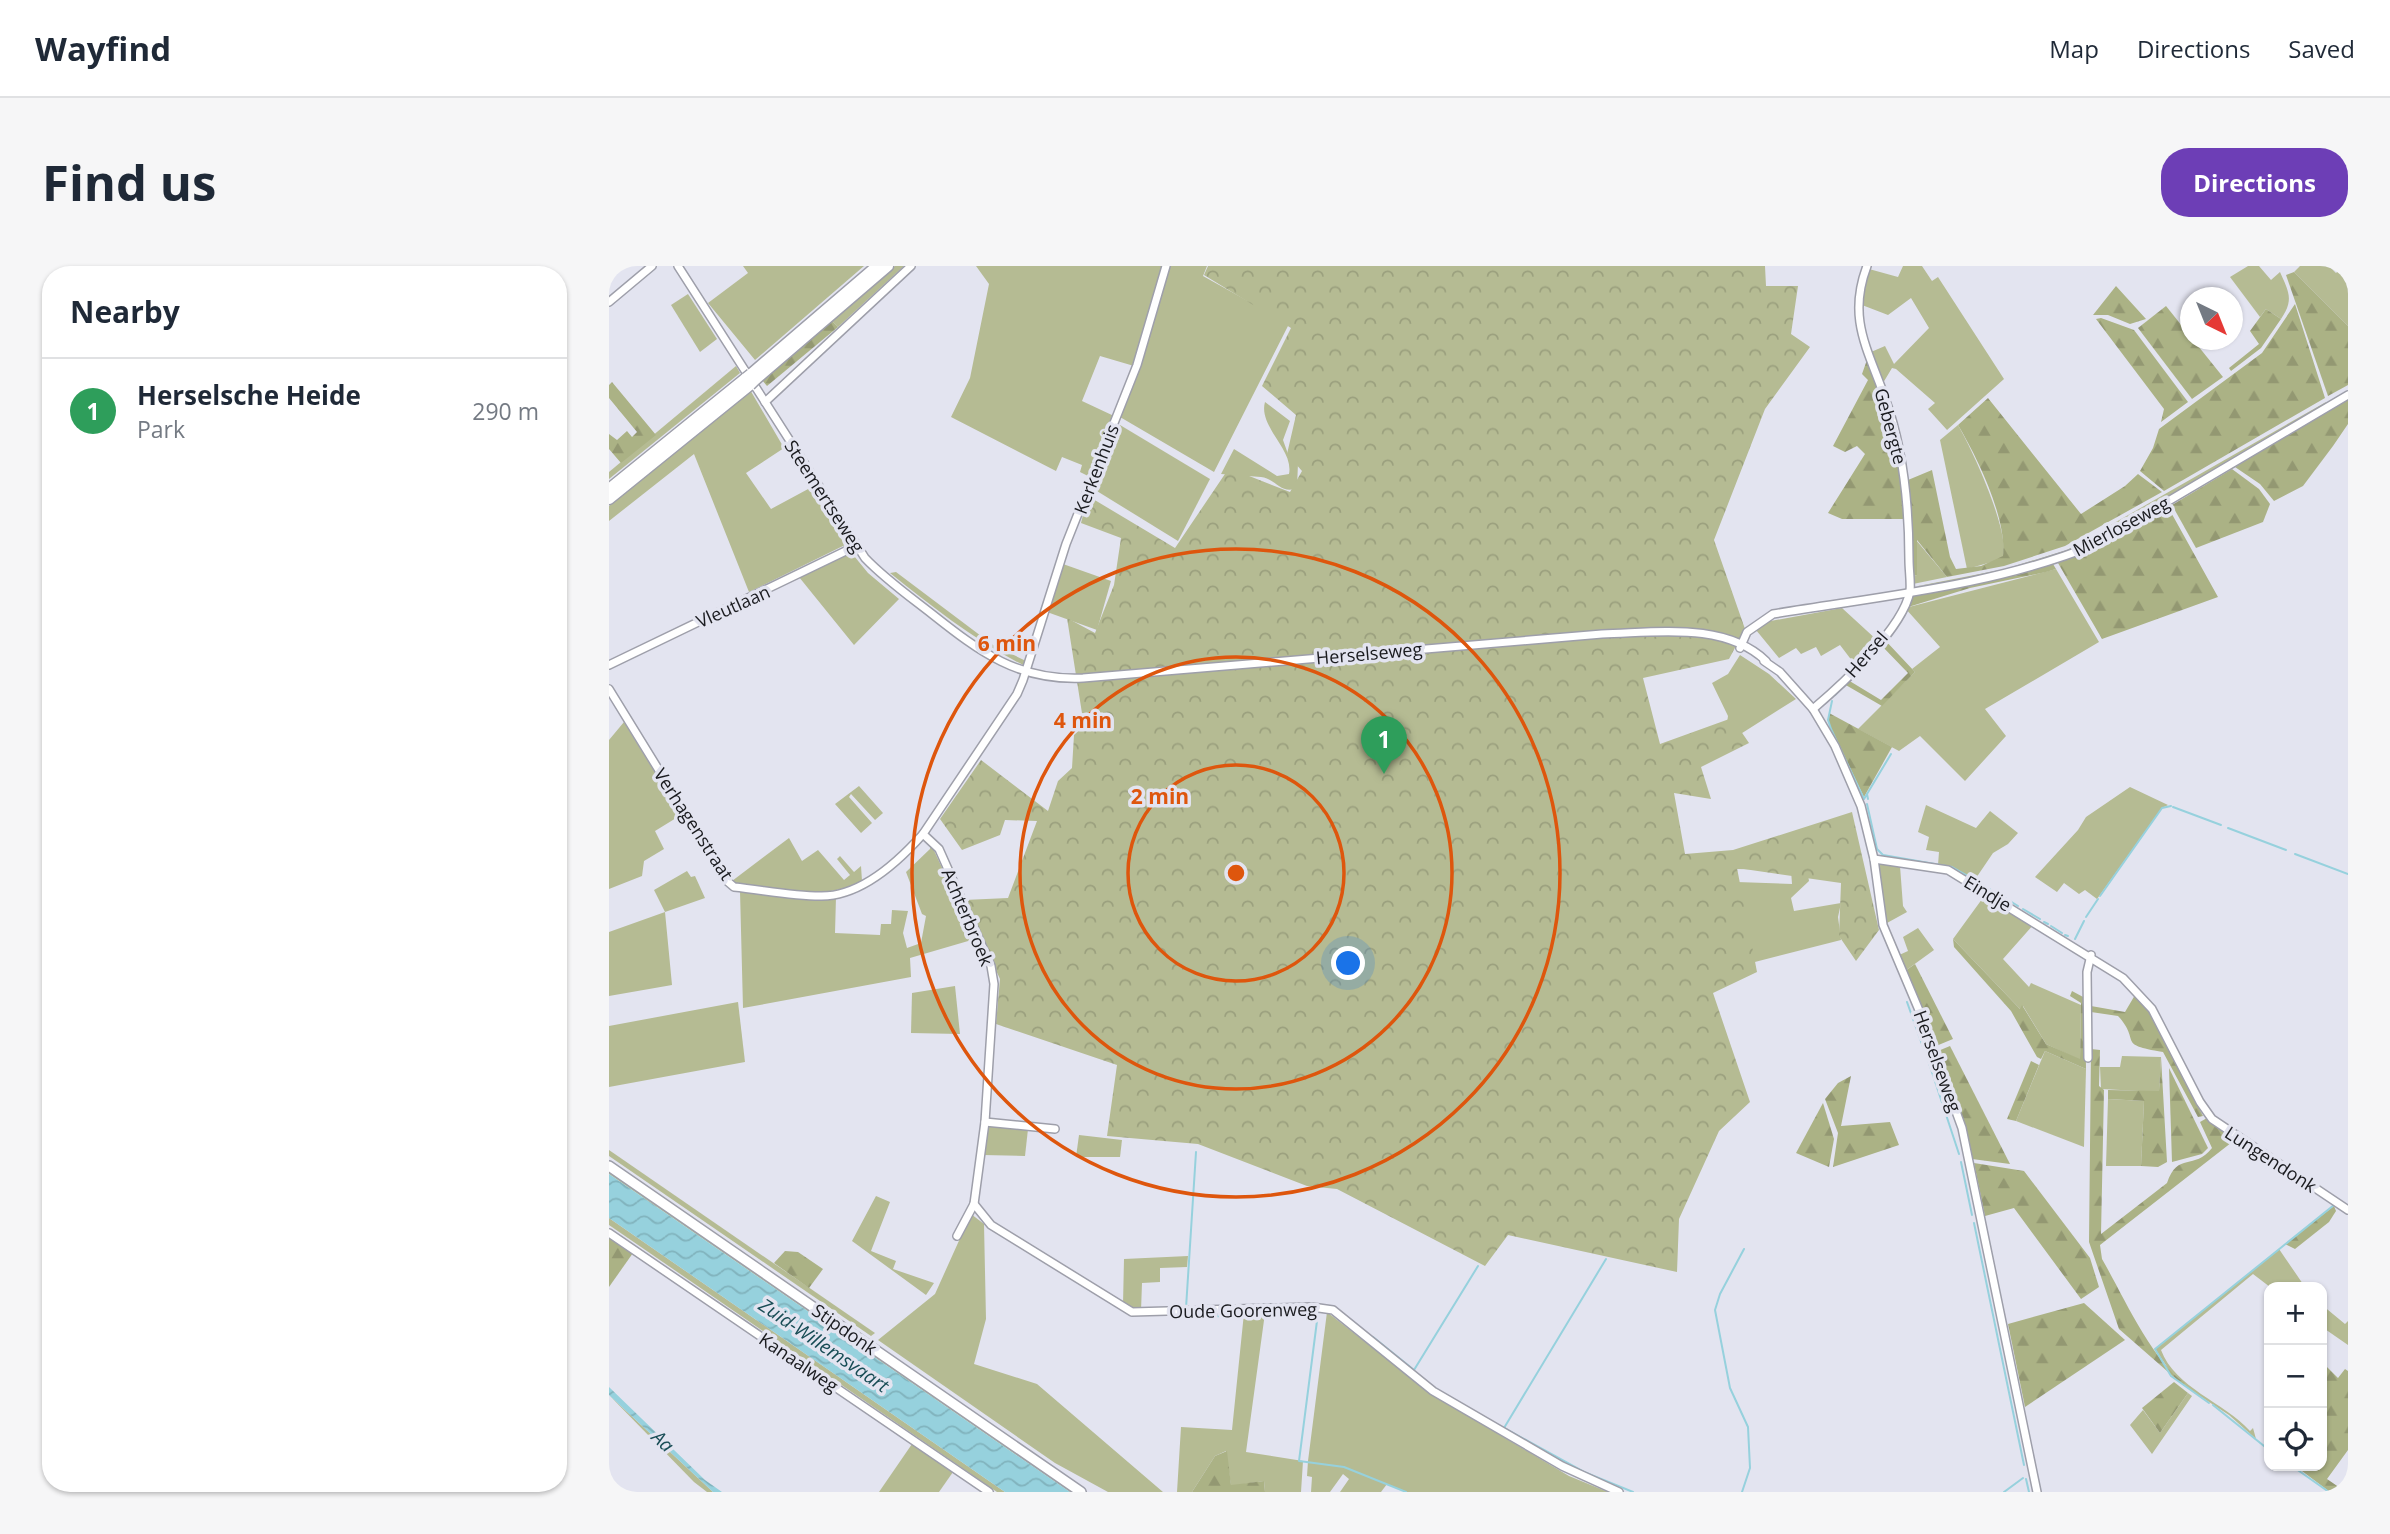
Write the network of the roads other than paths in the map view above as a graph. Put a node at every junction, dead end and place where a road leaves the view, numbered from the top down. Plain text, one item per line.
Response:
1 (652, 266) edge
2 (678, 266) edge
3 (877, 266) edge
4 (888, 266) edge
5 (911, 266) edge
6 (1165, 266) edge
7 (1867, 266) edge
8 (609, 302) edge
9 (751, 379) junction
10 (2348, 395) edge
11 (765, 402) junction
12 (609, 489) edge
13 (609, 499) edge
14 (856, 546) junction
15 (1910, 591) junction
16 (1741, 646) junction
17 (609, 665) edge
18 (1025, 672) junction
19 (609, 689) edge
20 (1812, 709) junction
21 (923, 834) junction
22 (1874, 859) junction
23 (2091, 955) junction
24 (2163, 1027) joint
25 (2088, 1058) dead end
26 (985, 1122) junction
27 (1055, 1129) dead end
28 (609, 1166) edge
29 (974, 1204) junction
30 (2348, 1210) edge
31 (609, 1233) edge
32 (957, 1236) dead end
33 (989, 1492) edge
34 (1081, 1492) edge
35 (1619, 1492) edge
36 (2037, 1492) edge

1 - 8 street
2 - 11 street, Steemertseweg
3 - 9 highway
4 - 9 highway
5 - 11 street
6 - 18 street, Kerkenhuis
7 - 15 street, Gebergte
9 - 12 highway
9 - 13 highway
10 - 15 street, Mierloseweg
11 - 14 street, Steemertseweg
14 - 17 street, Vleutlaan
14 - 18 street, Steemertseweg
15 - 16 street, Mierloseweg
15 - 20 street, Hersel
16 - 18 street, Herselseweg
16 - 20 street, Herselseweg
18 - 21 street
19 - 21 street, Verhagenstraat
20 - 22 street, Herselseweg
21 - 26 street, Achterbroek
22 - 23 street, Eindje
22 - 36 street, Herselseweg
23 - 24 street, Eindje
23 - 25 street
24 - 30 street, Lungendonk
26 - 27 street
26 - 29 street, Achterbroek
28 - 34 main road, Stipdonk
29 - 32 street, Achterbroek
29 - 35 street, Oude Goorenweg
31 - 33 street, Kanaalweg

